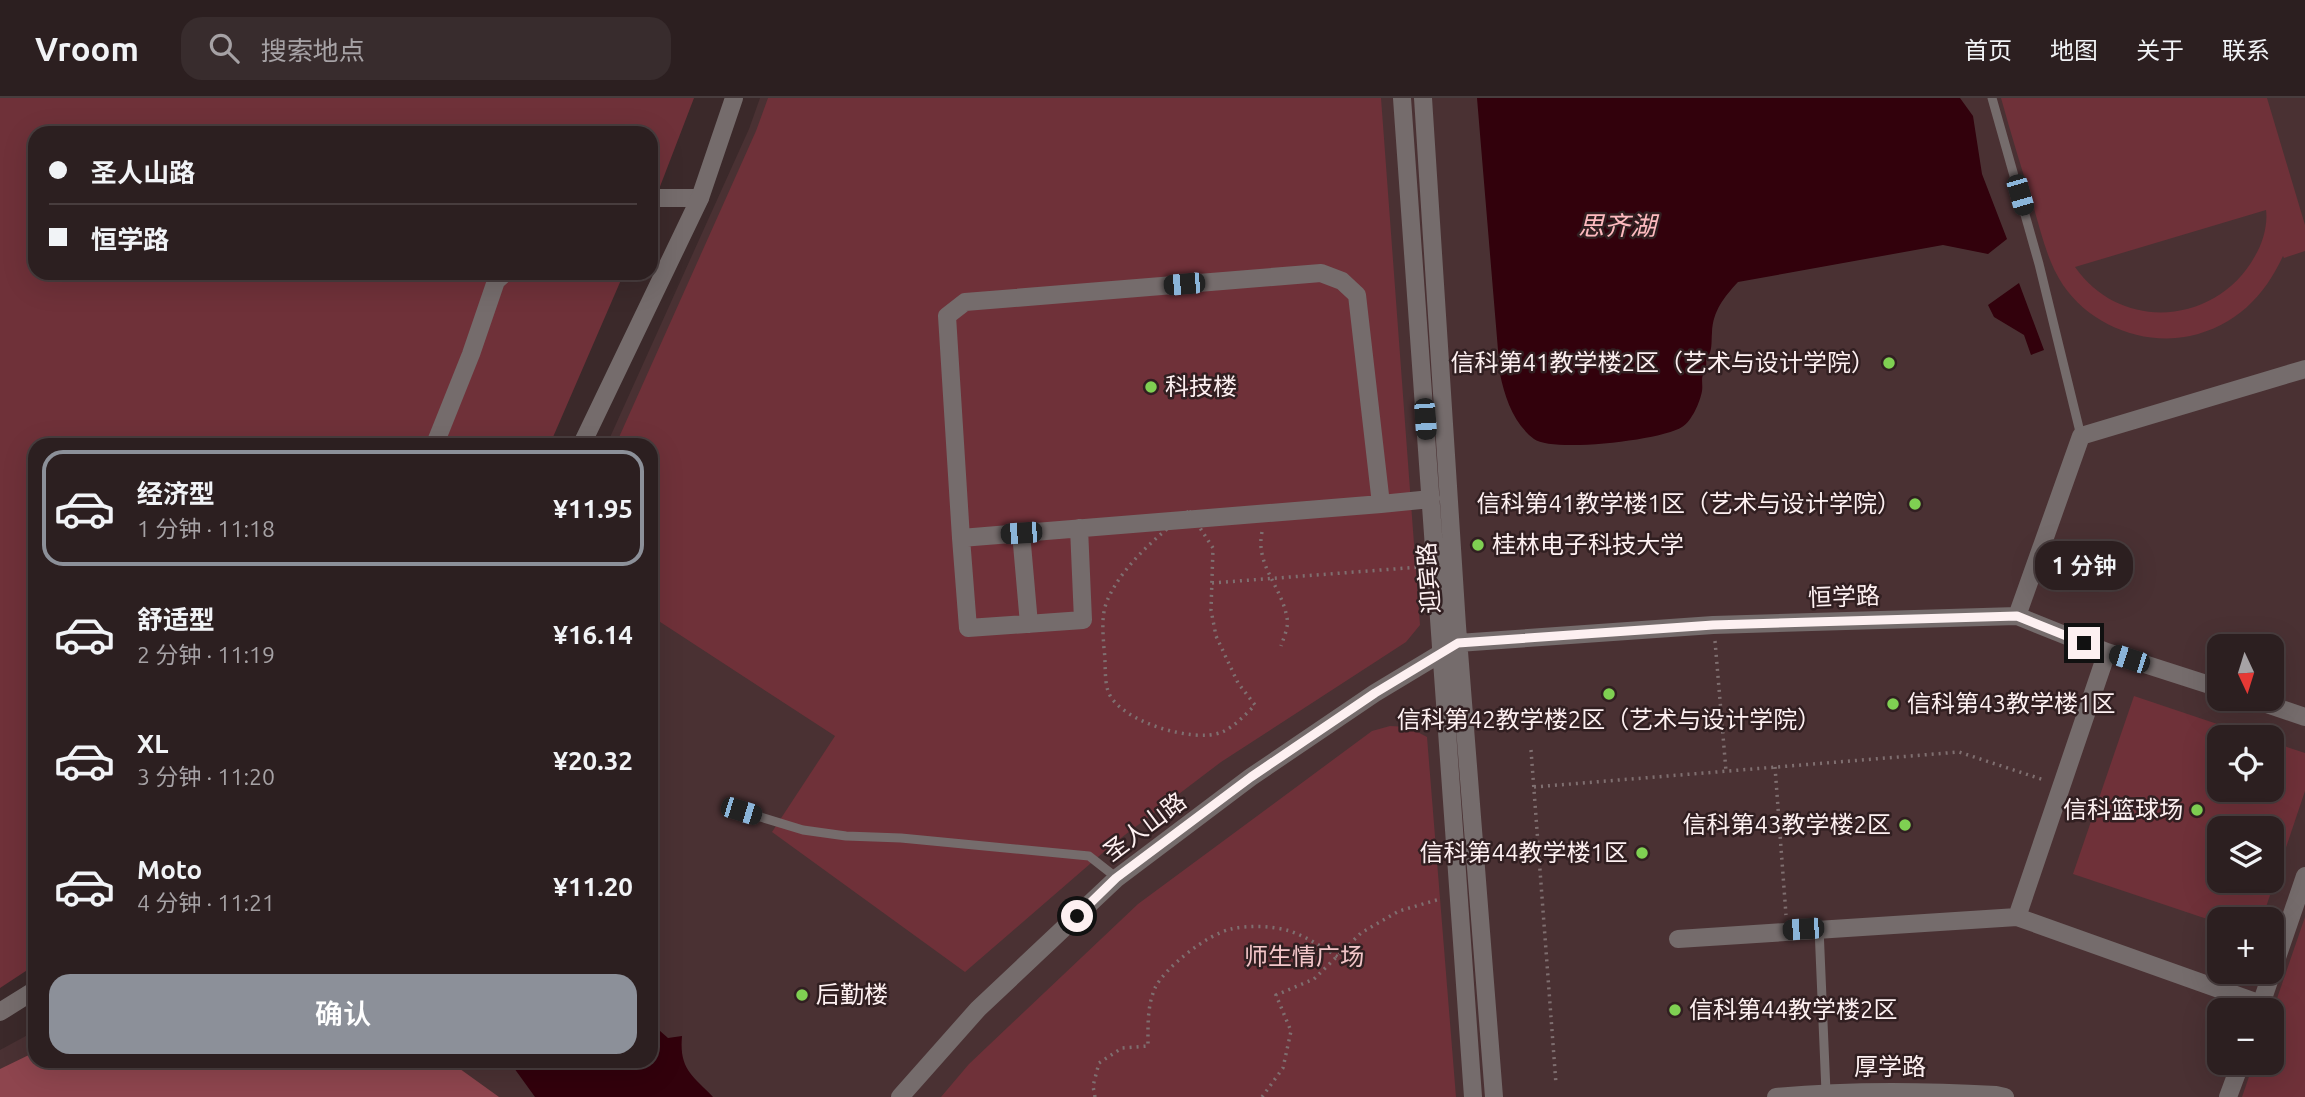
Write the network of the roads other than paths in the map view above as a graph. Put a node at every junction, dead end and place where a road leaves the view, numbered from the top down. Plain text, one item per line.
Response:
1 (734, 98) edge
2 (1402, 98) edge
3 (1423, 98) edge
4 (1992, 98) edge
5 (658, 198) edge
6 (700, 198) junction
7 (497, 280) edge
8 (2305, 369) edge
9 (2081, 436) junction
10 (437, 438) edge
11 (586, 438) edge
12 (1431, 499) junction
13 (1381, 503) junction
14 (1079, 528) junction
15 (1021, 533) junction
16 (961, 538) junction
17 (2017, 616) junction
18 (1029, 624) junction
19 (1450, 647) junction
20 (2107, 652) junction
21 (2207, 684) edge
22 (2284, 710) edge
23 (2305, 717) edge
24 (741, 811) dead end
25 (2305, 877) edge
26 (1116, 878) junction
27 (2017, 917) junction
28 (1819, 928) junction
29 (1678, 939) dead end
30 (28, 994) edge
31 (2236, 998) edge
32 (2263, 998) edge
33 (0, 1012) edge
34 (2236, 1075) edge
35 (1826, 1092) junction
36 (900, 1097) edge
37 (1473, 1097) edge
38 (1494, 1097) edge
39 (1776, 1097) edge
40 (2005, 1097) edge
41 (2228, 1097) edge

1 - 6 street
2 - 12 street, 迎宾路
3 - 19 street, 迎宾路
4 - 9 lane
5 - 6 street
6 - 11 street
7 - 10 street
8 - 9 street
9 - 17 street
12 - 13 street
12 - 19 street, 迎宾路
13 - 14 street
13 - 16 street
14 - 15 street
14 - 18 street
15 - 16 street
15 - 18 street
16 - 18 street
17 - 19 street, 恒学路
17 - 20 street, 恒学路
19 - 26 street, 圣人山路
19 - 37 street, 迎宾路
19 - 38 street, 迎宾路
20 - 21 street, 恒学路
20 - 27 street
22 - 23 street
24 - 26 lane
25 - 32 street
26 - 36 street, 圣人山路
27 - 28 street
27 - 31 street
28 - 29 street
28 - 35 lane
30 - 33 street
34 - 41 street
35 - 39 street, 厚学路
35 - 40 street, 厚学路

